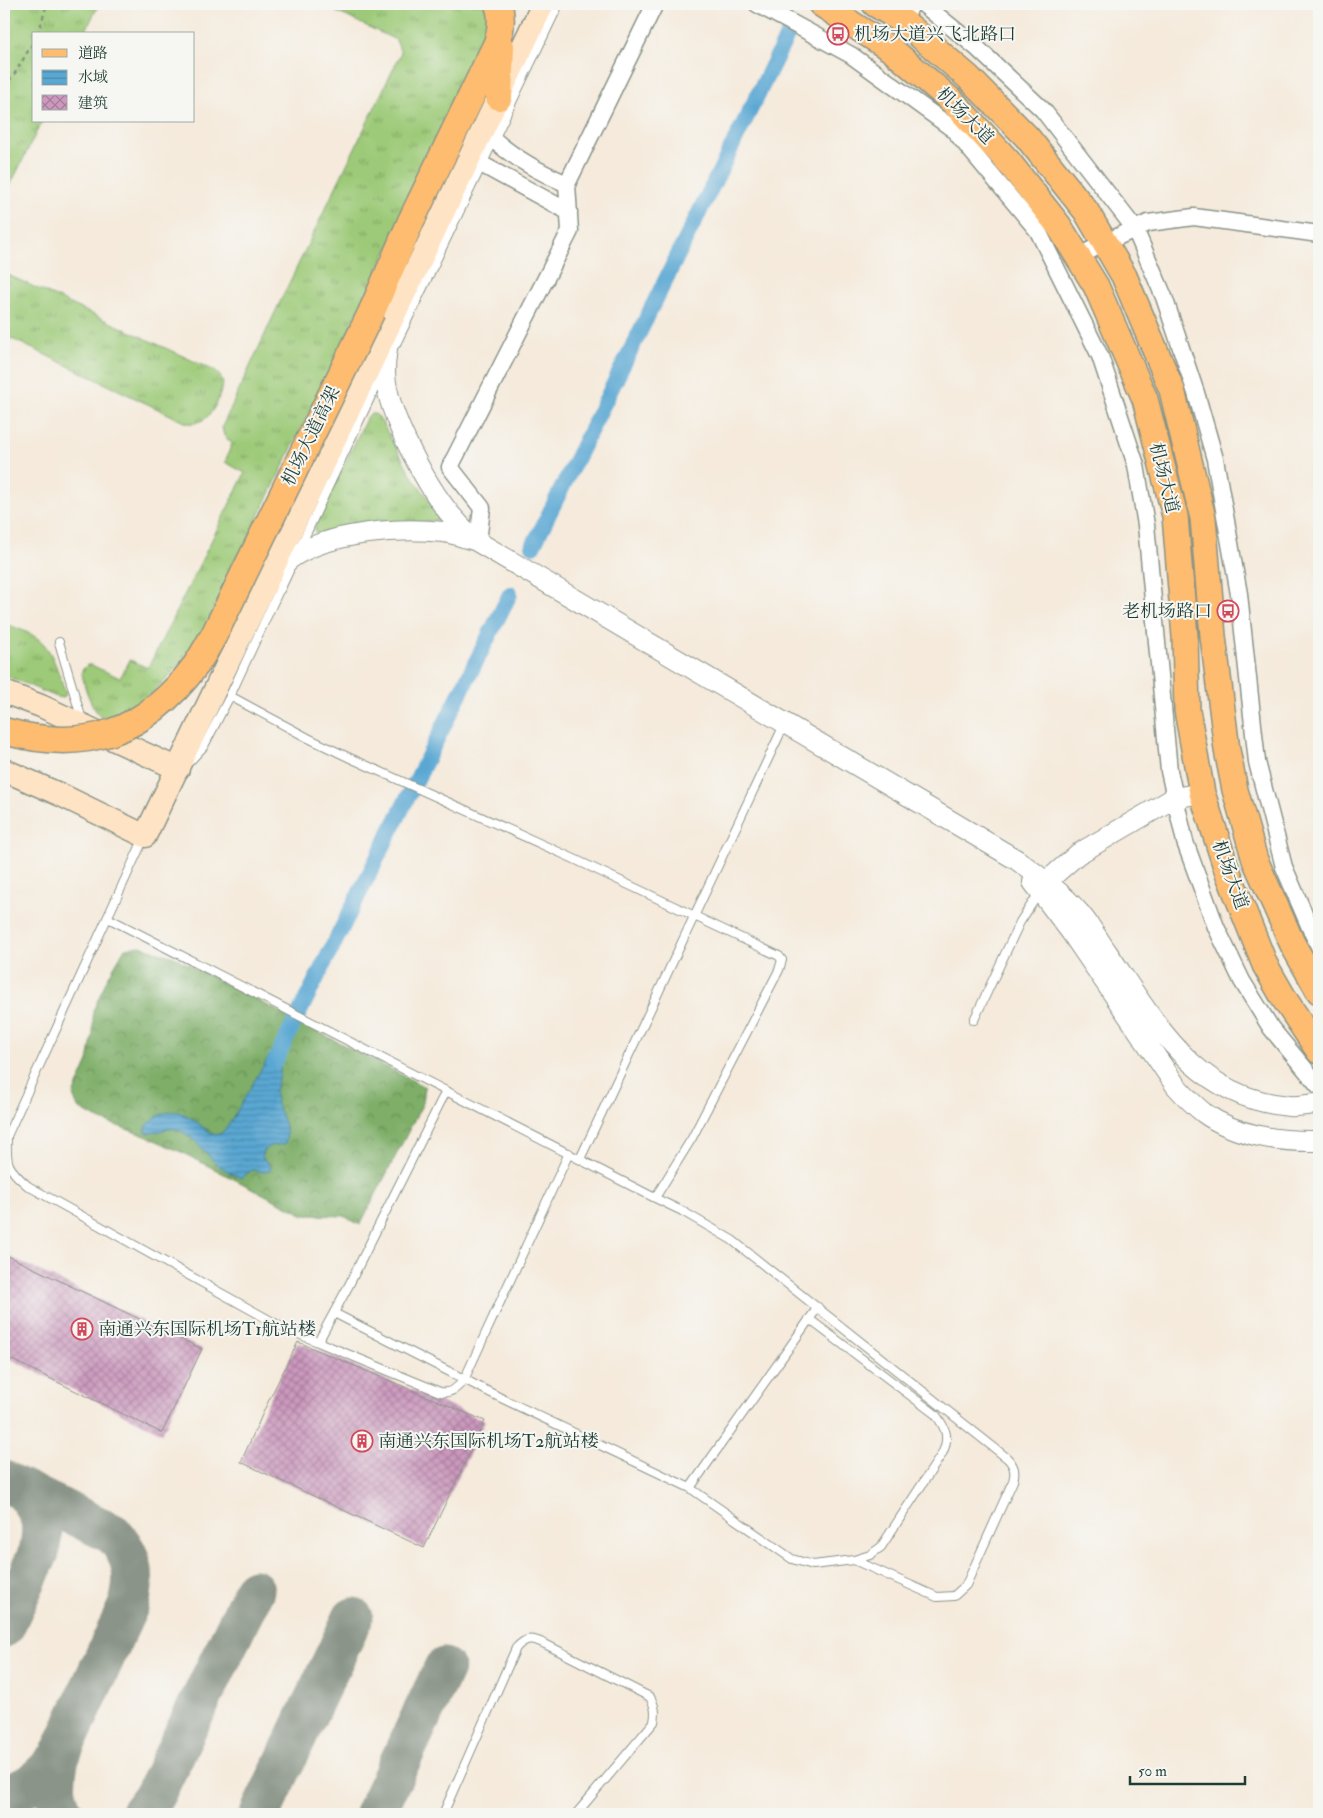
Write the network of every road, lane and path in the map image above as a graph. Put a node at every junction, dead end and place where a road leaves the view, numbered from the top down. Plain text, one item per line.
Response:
1 (47, 4) edge
2 (498, 4) edge
3 (544, 4) edge
4 (559, 4) edge
5 (655, 4) edge
6 (822, 4) edge
7 (876, 4) edge
8 (923, 4) edge
9 (759, 5) edge
10 (907, 13) edge
11 (501, 31) junction
12 (39, 32) edge
13 (32, 44) edge
14 (4, 87) edge
15 (499, 97) junction
16 (493, 139) junction
17 (481, 164) junction
18 (567, 184) junction
19 (569, 212) junction
20 (1135, 229) junction
21 (1319, 234) edge
22 (1104, 242) junction
23 (1078, 257) junction
24 (384, 312) junction
25 (385, 367) junction
26 (293, 528) junction
27 (478, 542) junction
28 (293, 557) junction
29 (272, 589) junction
30 (59, 642) dead end
31 (4, 692) edge
32 (230, 696) junction
33 (785, 723) junction
34 (84, 726) junction
35 (4, 731) edge
36 (4, 740) edge
37 (58, 741) junction
38 (178, 769) junction
39 (4, 770) edge
40 (1202, 793) junction
41 (1174, 798) junction
42 (145, 836) junction
43 (1043, 887) junction
44 (694, 916) junction
45 (108, 918) junction
46 (1319, 946) edge
47 (1319, 991) edge
48 (974, 1020) dead end
49 (1319, 1051) edge
50 (1319, 1086) edge
51 (446, 1091) junction
52 (1319, 1104) edge
53 (1319, 1141) edge
54 (568, 1153) junction
55 (580, 1159) junction
56 (655, 1198) junction
57 (818, 1307) junction
58 (334, 1313) junction
59 (809, 1319) junction
60 (318, 1342) junction
61 (464, 1380) junction
62 (690, 1488) junction
63 (854, 1560) junction
64 (444, 1814) edge
65 (576, 1814) edge

1 - 12 path
2 - 11 highway, 机场大道高架
3 - 15 main road
4 - 16 lane
5 - 18 street
6 - 23 main road, 机场大道
7 - 10 main road, 机场大道
8 - 20 street
9 - 41 street
10 - 22 main road, 机场大道
11 - 15 highway
11 - 24 highway, 机场大道高架
13 - 14 path
15 - 24 main road
16 - 17 lane
16 - 18 street
17 - 19 street
17 - 25 lane
18 - 19 street
19 - 27 street
20 - 21 street
20 - 22 street
20 - 46 street
22 - 23 street
22 - 47 main road, 机场大道
23 - 40 main road, 机场大道
24 - 25 street
24 - 26 main road
24 - 37 highway, 机场大道高架, bridge
25 - 27 street
25 - 28 lane
26 - 28 lane
26 - 29 main road
27 - 28 street
27 - 33 street
28 - 29 street
29 - 32 lane
29 - 38 main road
30 - 34 lane
31 - 34 main road
32 - 38 lane
32 - 44 lane
33 - 43 street
33 - 44 lane
34 - 38 main road
35 - 37 highway, 机场大道高架, bridge
36 - 37 highway, bridge
38 - 42 main road
39 - 42 main road
40 - 41 street
40 - 49 main road, 机场大道
41 - 43 street
41 - 50 street
42 - 45 lane
43 - 48 lane
43 - 52 street
43 - 53 street
44 - 55 lane
44 - 56 lane
45 - 51 lane
45 - 60 lane
51 - 54 lane
51 - 58 lane
54 - 55 lane
54 - 61 lane
55 - 56 lane
56 - 57 lane
57 - 59 lane
57 - 63 lane
58 - 60 lane
58 - 61 lane
59 - 62 lane
59 - 63 lane
60 - 61 lane
61 - 62 lane
62 - 63 lane
64 - 65 lane

